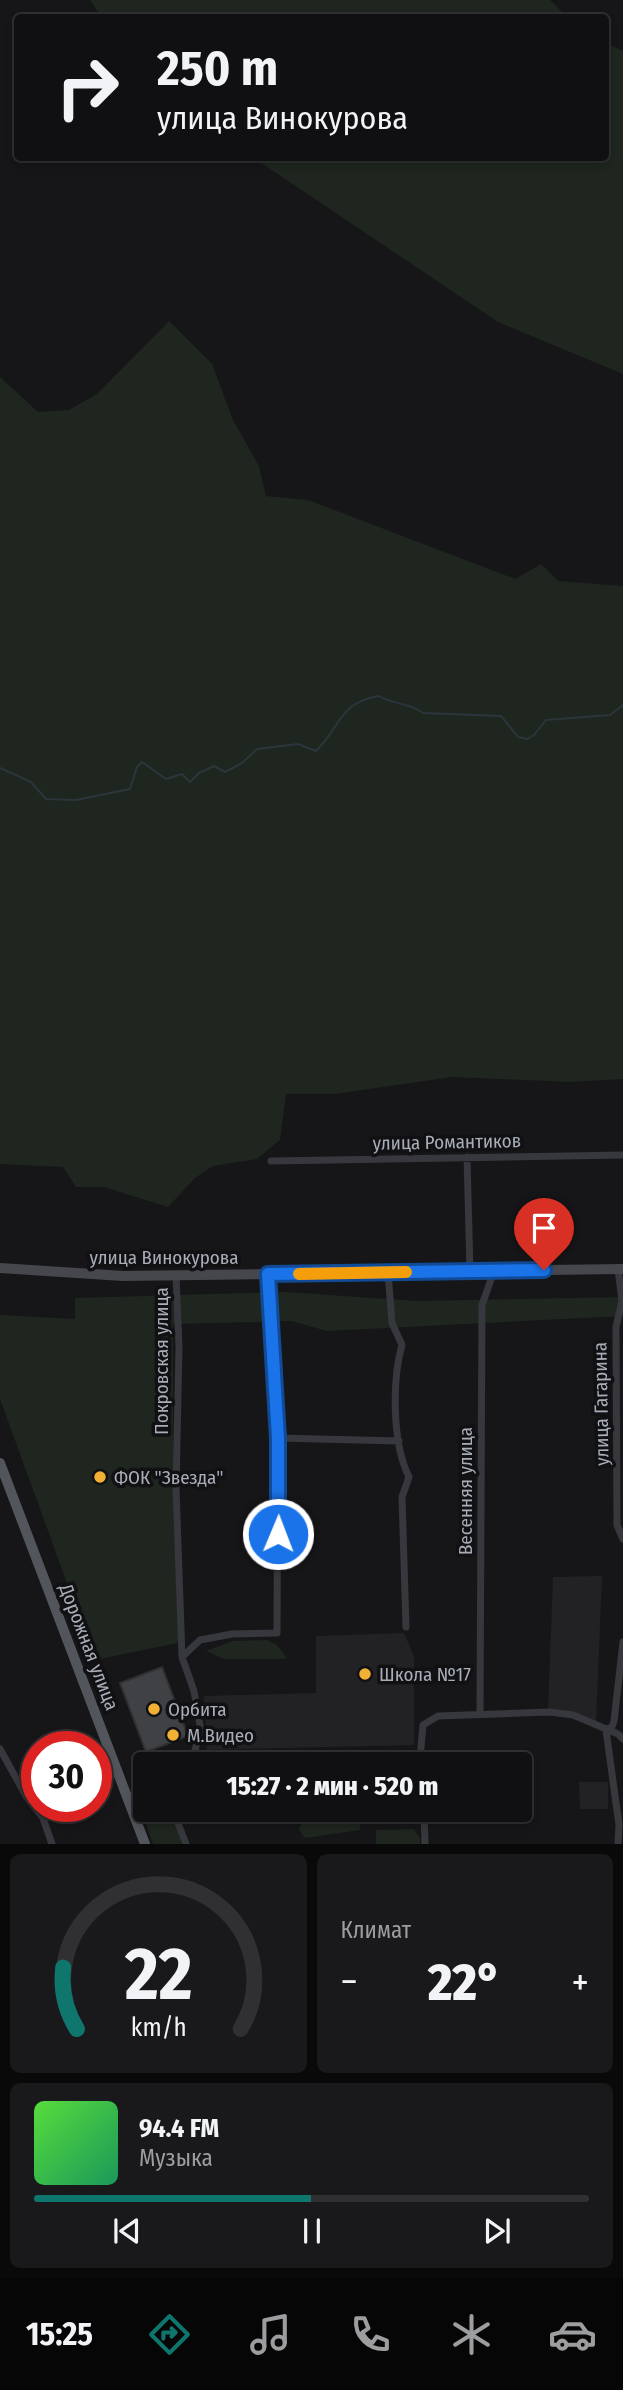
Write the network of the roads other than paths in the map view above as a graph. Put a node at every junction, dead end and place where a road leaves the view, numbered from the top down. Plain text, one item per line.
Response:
1 (623, 1155) edge
2 (467, 1157) junction
3 (271, 1161) dead end
4 (0, 1268) edge
5 (621, 1269) edge
6 (470, 1271) junction
7 (495, 1271) junction
8 (388, 1272) junction
9 (268, 1274) junction
10 (176, 1275) junction
11 (278, 1438) junction
12 (399, 1441) junction
13 (0, 1463) edge
14 (623, 1539) edge
15 (406, 1627) dead end
16 (623, 1642) edge
17 (182, 1657) junction
18 (480, 1714) junction
19 (606, 1730) junction
20 (623, 1739) edge
21 (0, 1749) edge
22 (194, 1752) edge
23 (420, 1752) edge
24 (131, 1806) joint
25 (178, 1822) edge
26 (424, 1822) edge
27 (621, 1835) edge
28 (51, 1844) edge
29 (145, 1844) edge
30 (186, 1844) edge
31 (425, 1844) edge
32 (618, 1844) edge

1 - 2 street, улица Романтиков
2 - 3 street, улица Романтиков
2 - 6 street
4 - 10 main road, улица Винокурова
5 - 7 main road, улица Винокурова
5 - 14 street, улица Гагарина
6 - 7 main road, улица Винокурова
6 - 8 main road, улица Винокурова
7 - 18 street, Весенняя улица
8 - 9 main road, улица Винокурова
8 - 12 street
9 - 10 main road, улица Винокурова
9 - 11 street
10 - 17 street, Покровская улица
11 - 12 street
11 - 17 street
12 - 15 street
13 - 24 main road, Дорожная улица
16 - 19 street
17 - 22 street, Покровская улица
18 - 19 street
18 - 23 street
19 - 20 street
19 - 27 street
21 - 28 street
24 - 29 main road, Дорожная улица
25 - 30 street
26 - 31 street
27 - 32 street

